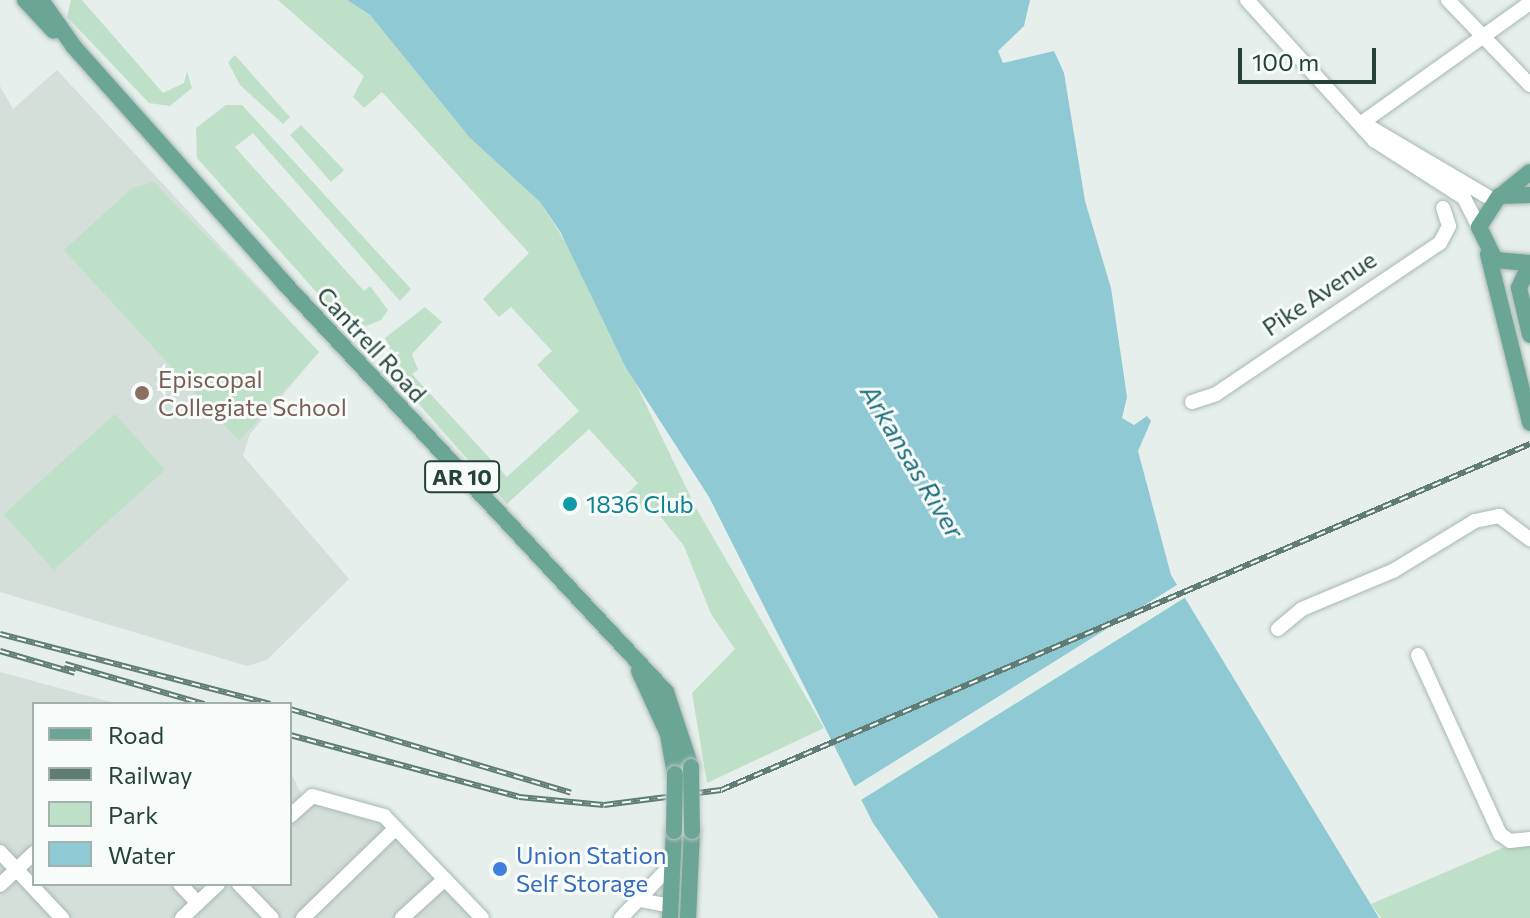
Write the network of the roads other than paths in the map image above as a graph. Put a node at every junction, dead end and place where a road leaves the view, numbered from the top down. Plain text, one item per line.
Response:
1 (25, 0) edge
2 (1247, 0) edge
3 (1448, 0) edge
4 (1530, 3) edge
5 (42, 8) edge
6 (1482, 35) junction
7 (1530, 85) edge
8 (1363, 122) junction
9 (1530, 172) edge
10 (1530, 195) edge
11 (1496, 198) junction
12 (1443, 208) dead end
13 (1479, 227) junction
14 (1488, 254) junction
15 (1530, 264) edge
16 (1530, 335) edge
17 (1192, 402) dead end
18 (1530, 423) edge
19 (1530, 539) edge
20 (1278, 629) dead end
21 (1418, 655) dead end
22 (639, 669) junction
23 (292, 814) edge
24 (396, 828) junction
25 (683, 831) junction
26 (1530, 839) edge
27 (0, 852) edge
28 (32, 855) edge
29 (673, 863) junction
30 (17, 870) junction
31 (445, 879) junction
32 (0, 885) edge
33 (182, 886) edge
34 (216, 886) edge
35 (241, 886) edge
36 (640, 900) junction
37 (198, 903) junction
38 (671, 912) edge
39 (62, 918) edge
40 (182, 918) edge
41 (272, 918) edge
42 (303, 918) edge
43 (402, 918) edge
44 (482, 918) edge
45 (621, 918) edge
46 (688, 918) edge

1 - 5 main road, Cantrell Road / AR 10
2 - 8 street
3 - 6 street
4 - 6 street
5 - 22 main road, Cantrell Road / AR 10
6 - 7 street
6 - 8 street
8 - 11 street
8 - 13 street
9 - 11 main road
10 - 11 main road
11 - 13 main road
12 - 17 street, Pike Avenue
13 - 14 main road
14 - 15 main road
14 - 18 main road
15 - 16 main road
19 - 20 street
21 - 26 street
22 - 25 main road, AR 10, bridge
22 - 25 main road, AR 10, bridge
23 - 24 street
24 - 31 street
24 - 42 street
25 - 29 main road, AR 10
25 - 46 main road, AR 10
27 - 30 street
28 - 30 street
29 - 36 street
29 - 38 main road, AR 10
30 - 32 street
30 - 39 street
31 - 43 street
31 - 44 street
33 - 37 street
34 - 37 street
35 - 41 street
36 - 38 street
36 - 45 street
37 - 40 street

